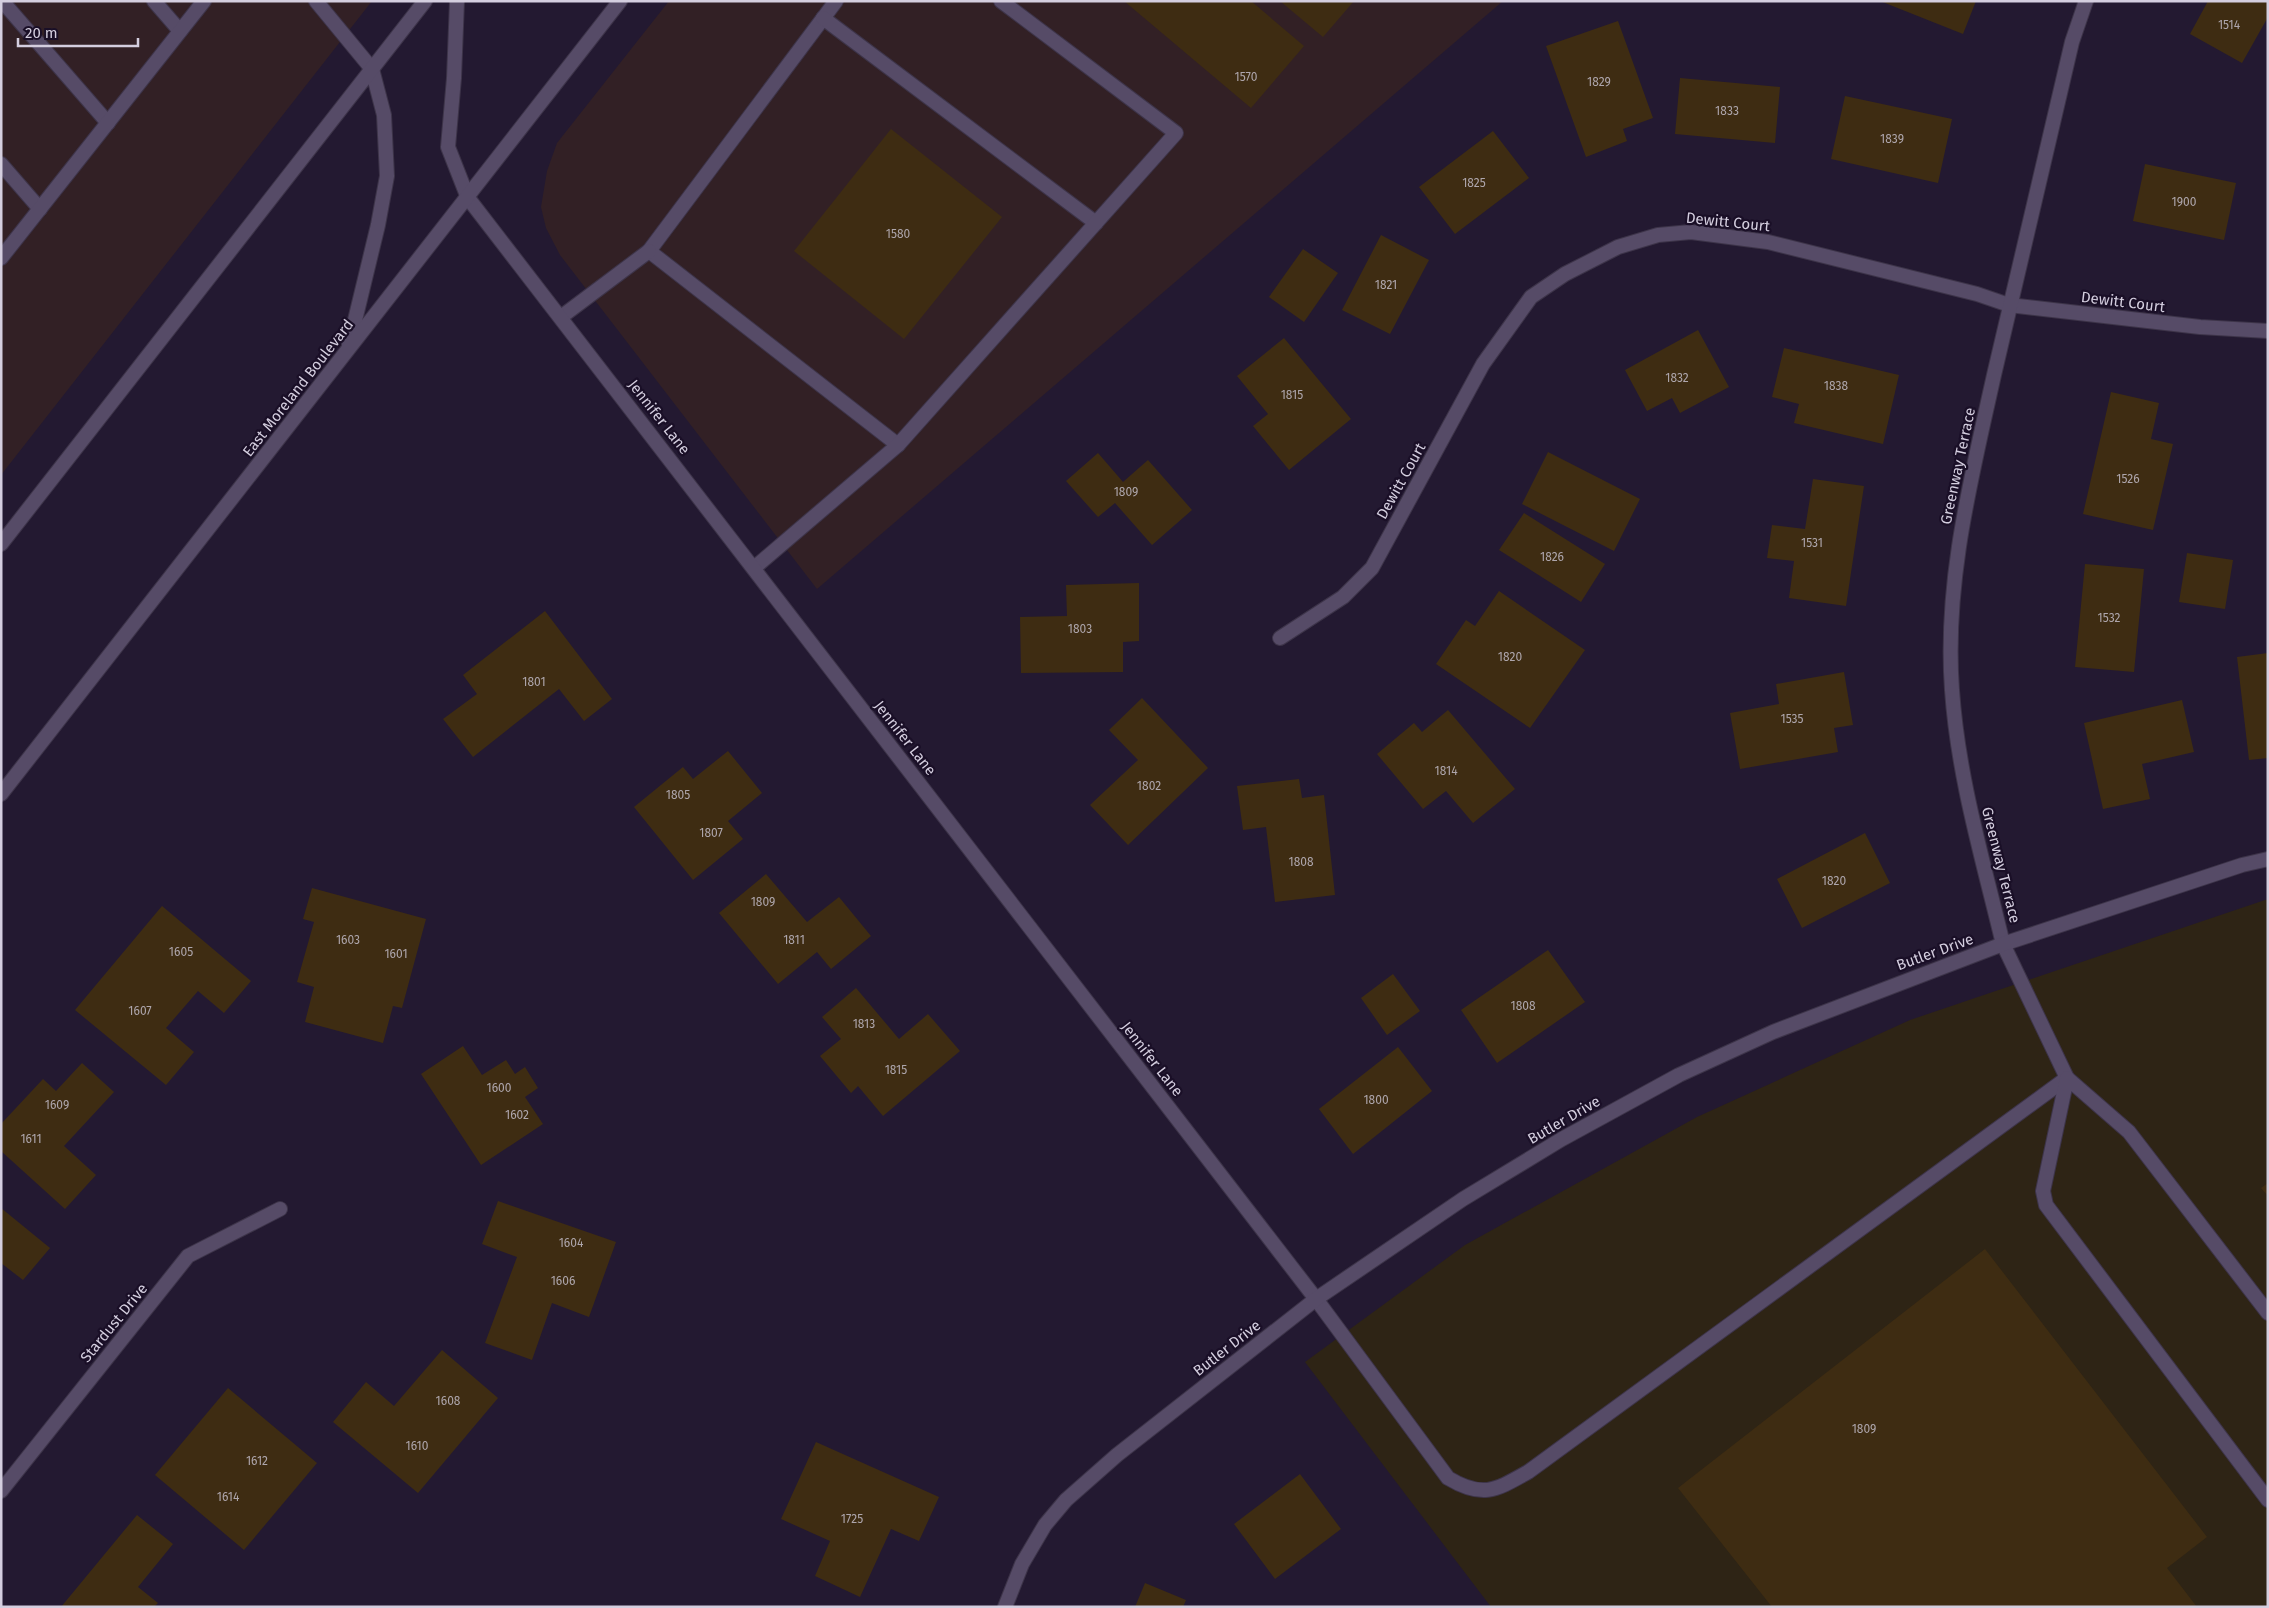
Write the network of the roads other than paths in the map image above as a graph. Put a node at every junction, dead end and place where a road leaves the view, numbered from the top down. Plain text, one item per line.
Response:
1 (2, 1) edge
2 (154, 1) edge
3 (204, 1) edge
4 (316, 1) edge
5 (425, 1) edge
6 (458, 1) edge
7 (620, 1) edge
8 (836, 1) edge
9 (1001, 1) edge
10 (2086, 1) edge
11 (823, 18) junction
12 (180, 31) junction
13 (372, 69) junction
14 (108, 123) junction
15 (1, 164) edge
16 (468, 198) junction
17 (40, 209) junction
18 (1096, 223) junction
19 (649, 251) junction
20 (1, 258) edge
21 (2009, 305) junction
22 (561, 317) junction
23 (2268, 331) edge
24 (347, 351) junction
25 (898, 445) junction
26 (1, 544) edge
27 (754, 568) junction
28 (1280, 638) dead end
29 (1, 794) edge
30 (2268, 859) edge
31 (2003, 944) junction
32 (2067, 1078) junction
33 (280, 1209) dead end
34 (1316, 1299) junction
35 (2268, 1313) edge
36 (1, 1491) edge
37 (2268, 1500) edge
38 (1004, 1607) edge

1 - 14 street
2 - 12 street
3 - 12 street
4 - 13 street
5 - 13 street
6 - 16 street, Jennifer Lane
7 - 16 street, East Moreland Boulevard
8 - 11 street
9 - 18 street
10 - 21 street, Greenway Terrace
11 - 18 street
11 - 19 street
12 - 14 street
13 - 24 street
13 - 26 street
14 - 17 street
15 - 17 street
16 - 22 street, Jennifer Lane
16 - 24 street, East Moreland Boulevard
17 - 20 street
18 - 25 street
19 - 22 street
19 - 25 street
21 - 23 street, Dewitt Court
21 - 28 street, Dewitt Court
21 - 31 street, Greenway Terrace
22 - 27 street, Jennifer Lane
24 - 29 street, East Moreland Boulevard
25 - 27 street
27 - 34 street, Jennifer Lane
30 - 31 street, Butler Drive
31 - 32 street, Greenway Terrace
31 - 34 street, Butler Drive
32 - 34 street, Jennifer Lane
32 - 35 street
32 - 37 street
33 - 36 street, Stardust Drive
34 - 38 street, Butler Drive

